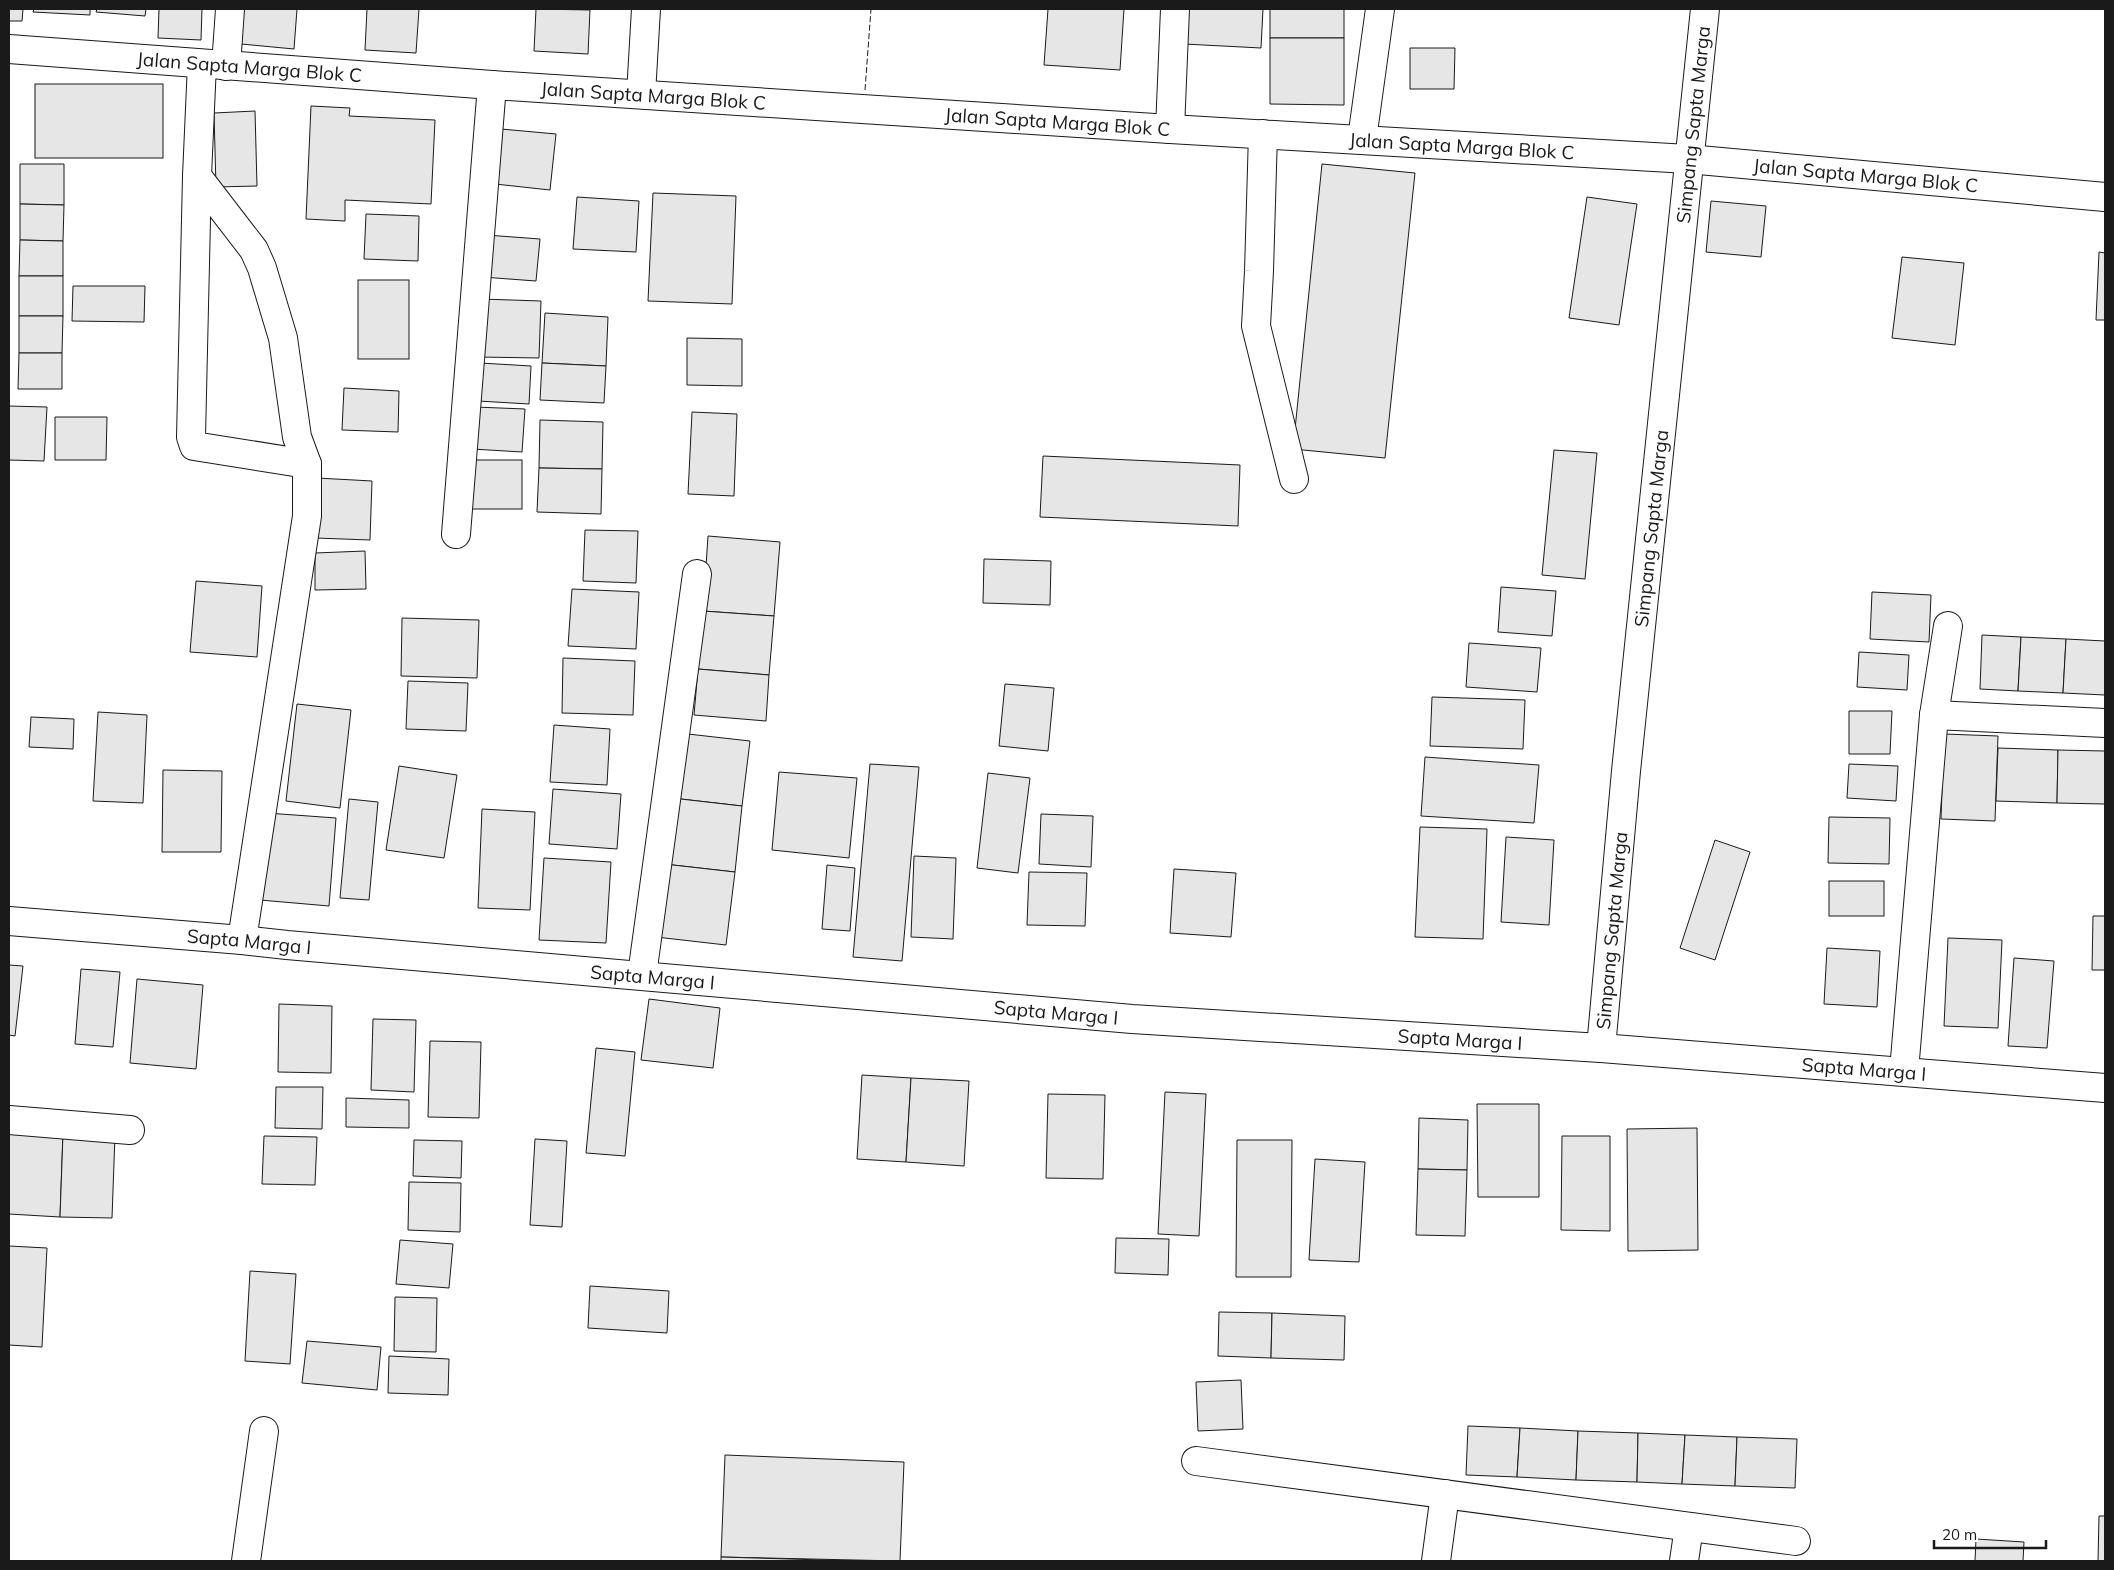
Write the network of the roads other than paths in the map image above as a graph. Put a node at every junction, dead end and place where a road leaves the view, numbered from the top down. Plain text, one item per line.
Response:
1 (230, 9) edge
2 (646, 9) edge
3 (1175, 9) edge
4 (1380, 9) edge
5 (1705, 9) edge
6 (9, 49) edge
7 (214, 65) junction
8 (492, 85) junction
9 (641, 94) junction
10 (1170, 129) junction
11 (1263, 134) junction
12 (1362, 139) junction
13 (1688, 159) junction
14 (197, 176) junction
15 (2105, 197) edge
16 (307, 464) junction
17 (1294, 479) dead end
18 (456, 534) dead end
19 (697, 574) dead end
20 (1948, 626) dead end
21 (1934, 715) junction
22 (2105, 723) edge
23 (9, 921) edge
24 (242, 940) junction
25 (642, 975) junction
26 (1601, 1048) junction
27 (1904, 1071) junction
28 (2105, 1088) edge
29 (9, 1120) edge
30 (130, 1130) dead end
31 (264, 1431) dead end
32 (1196, 1461) dead end
33 (1444, 1494) junction
34 (1689, 1527) junction
35 (1796, 1541) dead end
36 (246, 1561) edge
37 (1436, 1561) edge
38 (1684, 1561) edge

1 - 7 street
2 - 9 street
3 - 10 street
4 - 12 street
5 - 13 street, Simpang Sapta Marga
6 - 7 street, Jalan Sapta Marga Blok C
7 - 8 street, Jalan Sapta Marga Blok C
7 - 14 street
8 - 9 street, Jalan Sapta Marga Blok C
8 - 18 street
9 - 10 street, Jalan Sapta Marga Blok C
10 - 11 street, Jalan Sapta Marga Blok C
11 - 12 street, Jalan Sapta Marga Blok C
11 - 17 street
12 - 13 street, Jalan Sapta Marga Blok C
13 - 15 street, Jalan Sapta Marga Blok C
13 - 26 street, Simpang Sapta Marga
14 - 16 street
14 - 16 street
16 - 24 street
19 - 25 street
20 - 21 street
21 - 22 street
21 - 27 street
23 - 24 street, Sapta Marga I
24 - 25 street, Sapta Marga I
25 - 26 street, Sapta Marga I
26 - 27 street, Sapta Marga I
27 - 28 street, Sapta Marga I
29 - 30 street
31 - 36 street
32 - 33 street
33 - 34 street
33 - 37 street
34 - 35 street
34 - 38 street

